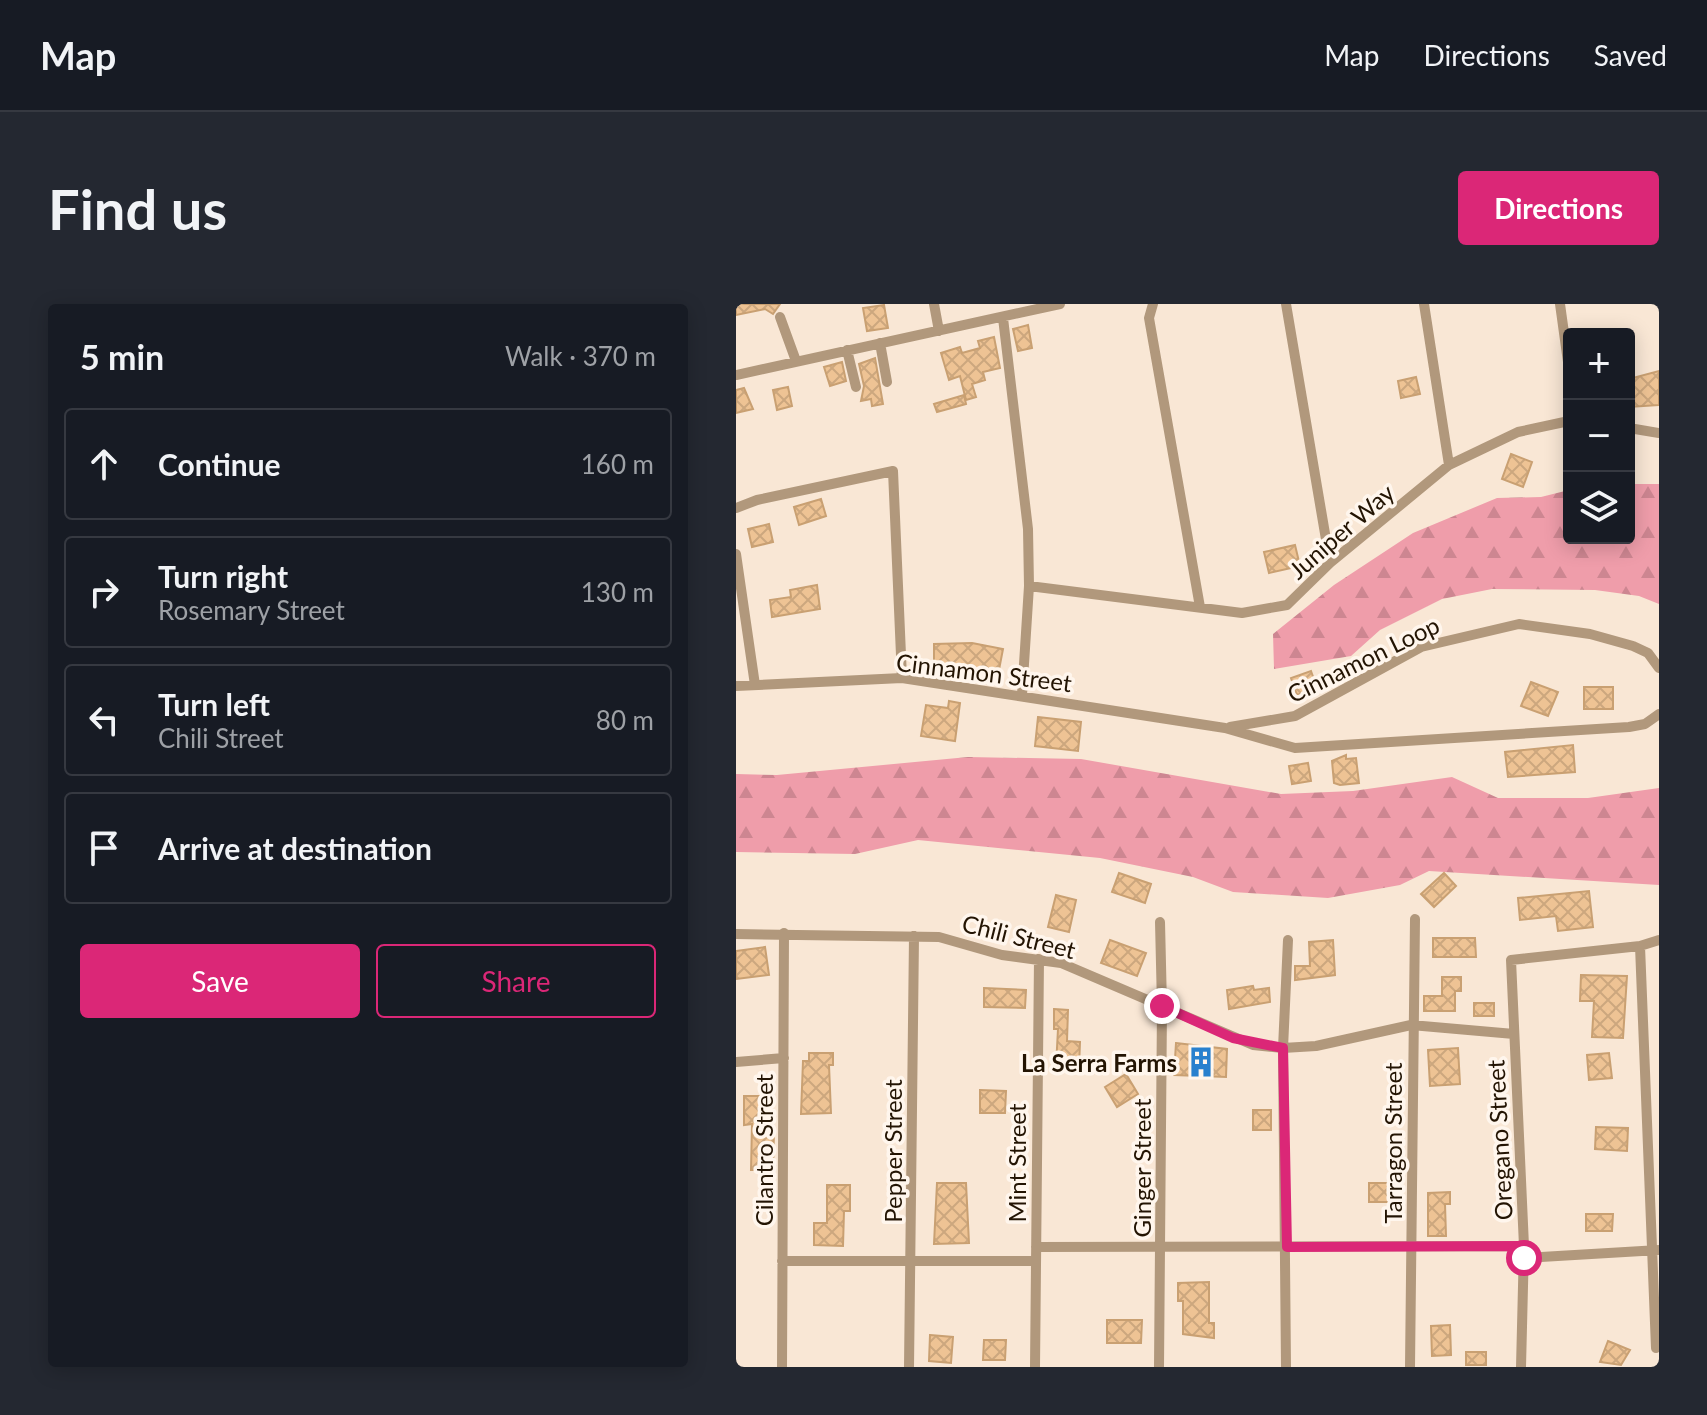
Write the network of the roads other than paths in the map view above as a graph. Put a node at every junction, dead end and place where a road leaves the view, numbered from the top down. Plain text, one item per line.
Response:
1 (934, 304) edge
2 (1060, 304) edge
3 (1152, 304) edge
4 (1286, 304) edge
5 (1424, 304) edge
6 (1560, 304) edge
7 (780, 317) dead end
8 (1003, 318) junction
9 (1563, 328) edge
10 (939, 331) junction
11 (880, 343) junction
12 (847, 350) junction
13 (796, 361) junction
14 (736, 375) edge
15 (887, 382) dead end
16 (856, 387) dead end
17 (1563, 422) edge
18 (1635, 429) edge
19 (1659, 433) edge
20 (1449, 465) junction
21 (736, 508) edge
22 (736, 554) edge
23 (1330, 563) junction
24 (1029, 586) junction
25 (1200, 607) junction
26 (1659, 668) edge
27 (902, 678) junction
28 (755, 685) junction
29 (736, 686) edge
30 (1022, 695) junction
31 (1659, 714) edge
32 (1225, 728) junction
33 (1415, 919) dead end
34 (1160, 922) dead end
35 (784, 933) junction
36 (736, 934) edge
37 (914, 936) junction
38 (1288, 940) dead end
39 (1659, 940) edge
40 (1640, 946) junction
41 (1039, 959) junction
42 (1162, 1006) junction
43 (1411, 1025) junction
44 (1514, 1034) junction
45 (1283, 1048) junction
46 (784, 1058) junction
47 (736, 1062) edge
48 (1162, 1245) junction
49 (1036, 1247) junction
50 (1287, 1247) junction
51 (1413, 1247) junction
52 (1654, 1250) edge
53 (1524, 1252) junction
54 (782, 1261) junction
55 (911, 1261) junction
56 (1036, 1261) junction
57 (1656, 1348) dead end
58 (782, 1367) edge
59 (909, 1367) edge
60 (1035, 1367) edge
61 (1159, 1367) edge
62 (1286, 1367) edge
63 (1410, 1367) edge
64 (1521, 1367) edge

1 - 10 street
2 - 8 street
3 - 25 street
4 - 23 street
5 - 20 street
6 - 9 street
7 - 13 street
8 - 10 street
8 - 24 street
10 - 11 street
11 - 12 street
11 - 15 street
12 - 13 street
12 - 16 street
13 - 14 street
17 - 20 street, Juniper Way
18 - 19 street
20 - 23 street, Juniper Way
21 - 27 street
22 - 28 street
23 - 25 street, Juniper Way
24 - 25 street, Juniper Way
24 - 30 street
26 - 32 street, Cinnamon Loop
27 - 28 street, Cinnamon Street
27 - 30 street, Cinnamon Street
28 - 29 street, Cinnamon Street
30 - 32 street, Cinnamon Street
31 - 32 street
33 - 43 street, Tarragon Street
34 - 42 street, Ginger Street
35 - 36 street, Chili Street
35 - 37 street, Chili Street
35 - 46 street, Cilantro Street
37 - 41 street, Chili Street
37 - 55 street, Pepper Street
38 - 45 street
39 - 40 street
40 - 44 street, Oregano Street
40 - 52 street
41 - 42 street, Chili Street
41 - 49 street, Mint Street
42 - 45 street, Chili Street
42 - 48 street, Ginger Street
43 - 44 street, Chili Street
43 - 45 street, Chili Street
43 - 51 street, Tarragon Street
44 - 53 street, Oregano Street
45 - 50 street
46 - 47 street
46 - 54 street, Cilantro Street
48 - 49 street
48 - 50 street
48 - 61 street, Ginger Street
49 - 56 street, Mint Street
50 - 51 street
50 - 62 street
51 - 53 street
51 - 63 street, Tarragon Street
52 - 53 street
52 - 57 street
53 - 64 street, Oregano Street
54 - 55 street
54 - 58 street, Cilantro Street
55 - 56 street
55 - 59 street, Pepper Street
56 - 60 street, Mint Street

